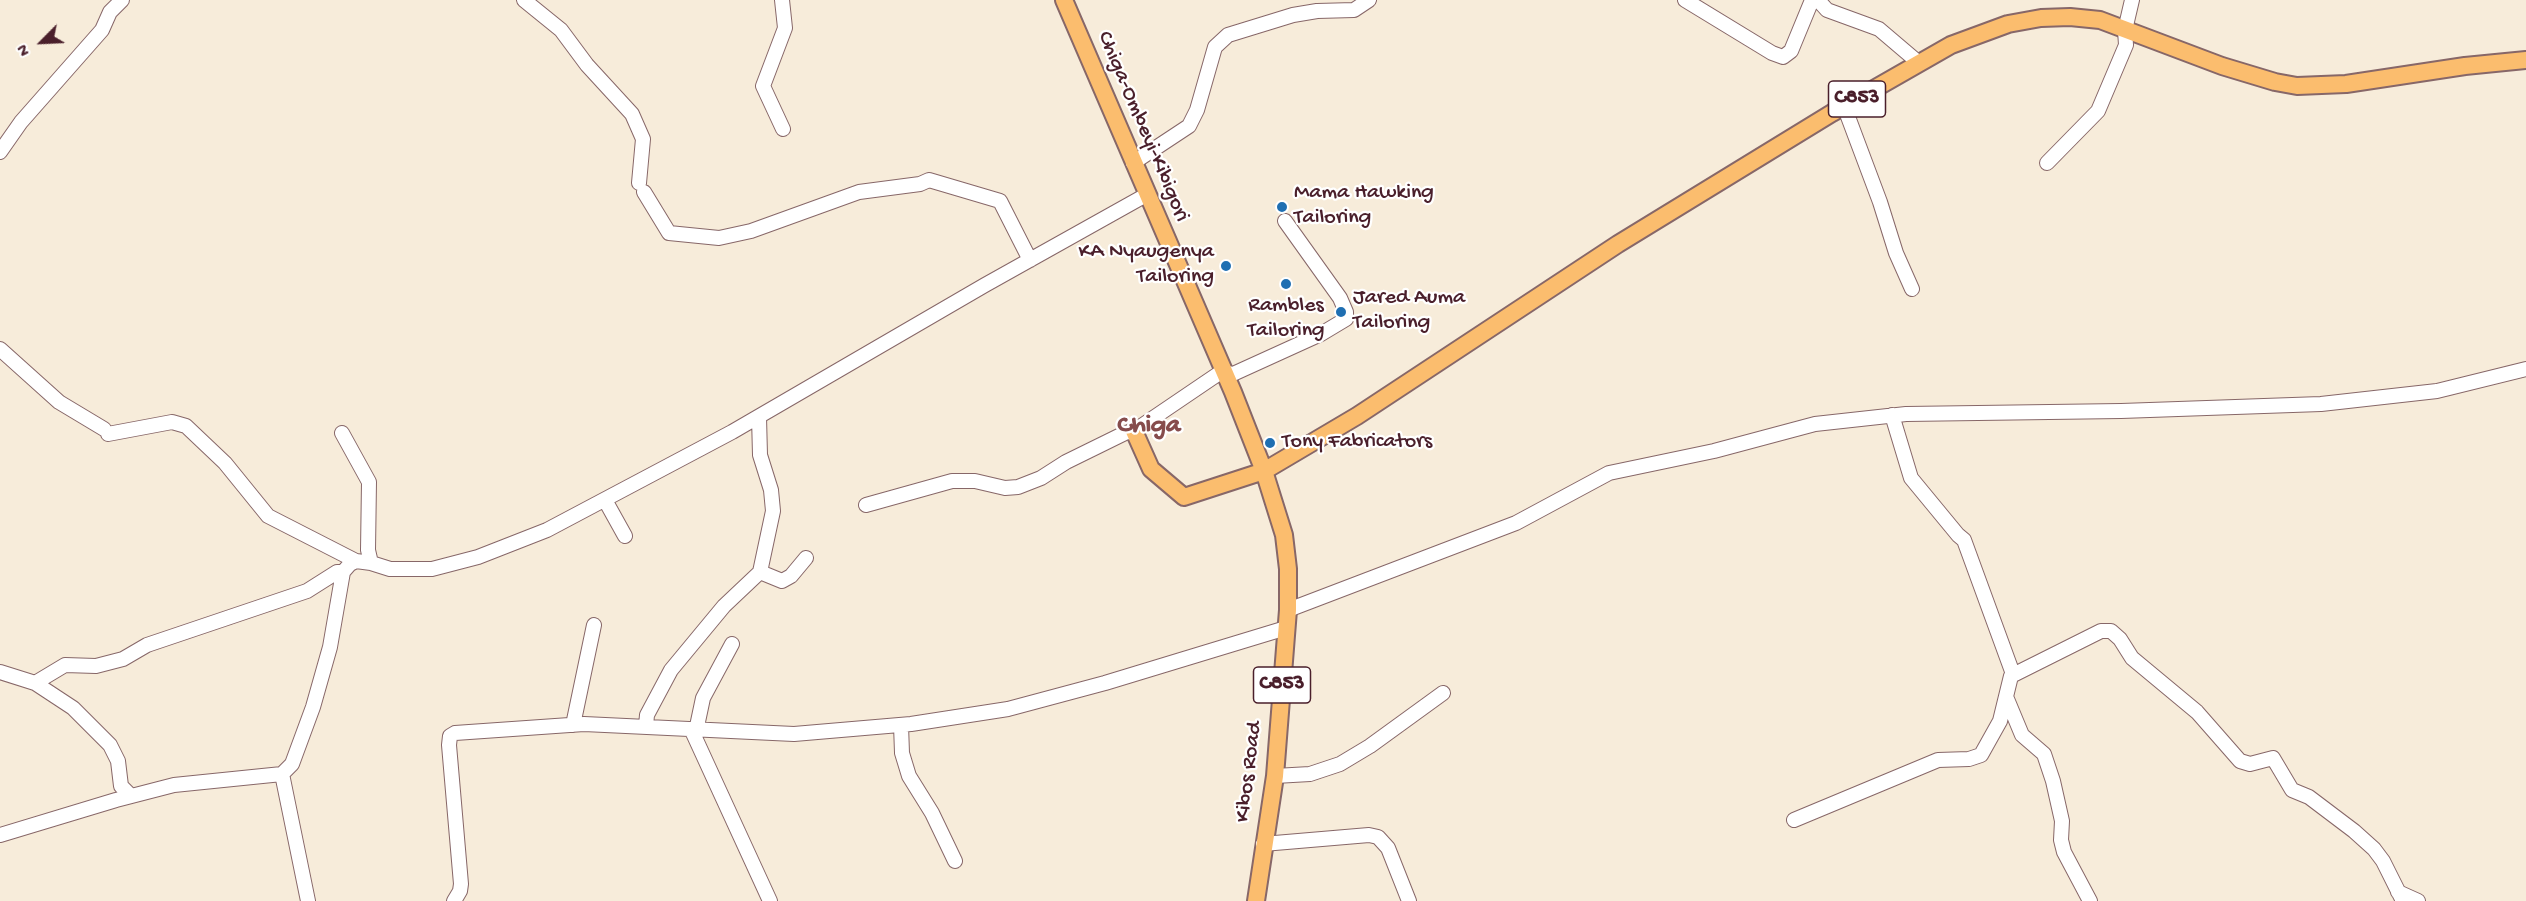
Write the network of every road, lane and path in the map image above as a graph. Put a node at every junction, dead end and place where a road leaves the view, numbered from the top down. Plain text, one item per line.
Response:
1 (122, 0) edge
2 (524, 0) edge
3 (782, 0) edge
4 (1064, 0) edge
5 (1369, 0) edge
6 (1685, 0) edge
7 (1812, 0) edge
8 (1818, 0) edge
9 (2132, 0) edge
10 (2127, 29) junction
11 (2526, 60) edge
12 (1919, 63) junction
13 (1844, 106) junction
14 (783, 129) dead end
15 (0, 152) edge
16 (1133, 163) junction
17 (2047, 163) dead end
18 (1146, 195) junction
19 (1285, 221) dead end
20 (1030, 260) junction
21 (1912, 289) dead end
22 (0, 349) edge
23 (2526, 369) edge
24 (1224, 372) junction
25 (1892, 415) junction
26 (759, 417) junction
27 (1134, 431) junction
28 (342, 433) dead end
29 (1264, 471) junction
30 (605, 500) junction
31 (866, 506) dead end
32 (625, 536) dead end
33 (806, 558) dead end
34 (356, 561) junction
35 (371, 562) junction
36 (760, 572) junction
37 (343, 573) junction
38 (1288, 610) junction
39 (594, 625) dead end
40 (1286, 628) junction
41 (732, 644) dead end
42 (0, 672) edge
43 (2013, 674) junction
44 (35, 683) junction
45 (1443, 693) dead end
46 (2007, 699) junction
47 (573, 725) junction
48 (901, 725) junction
49 (645, 726) junction
50 (694, 731) junction
51 (282, 774) junction
52 (1275, 776) junction
53 (130, 796) junction
54 (1794, 820) dead end
55 (0, 836) edge
56 (1263, 844) junction
57 (956, 861) dead end
58 (2401, 896) edge
59 (309, 901) edge
60 (454, 901) edge
61 (770, 901) edge
62 (1256, 901) edge
63 (1409, 901) edge
64 (2090, 901) edge
65 (2418, 901) edge

1 - 15 street
2 - 20 street
3 - 14 street
4 - 16 main road, Chiga-Ombeyi-Kibigori
5 - 16 street
6 - 7 street
8 - 12 street
9 - 10 street
10 - 11 main road, C853
10 - 12 main road, C853
10 - 17 street
12 - 13 main road, C853
13 - 21 street
13 - 29 main road, C853
16 - 18 main road, Chiga-Ombeyi-Kibigori
18 - 20 street
18 - 24 main road, Chiga-Ombeyi-Kibigori
19 - 24 street
20 - 26 street
22 - 34 street
23 - 25 street
24 - 27 street
24 - 29 main road, Chiga-Ombeyi-Kibigori
25 - 38 street
25 - 43 street
26 - 30 street
26 - 36 street
27 - 29 main road
27 - 31 street
28 - 35 street
29 - 38 main road, Kibos Road / C853
30 - 32 street
30 - 35 street
33 - 36 street
34 - 35 street
34 - 37 street
36 - 49 street
37 - 44 street
37 - 51 street
38 - 40 main road, Kibos Road / C853
39 - 47 street
40 - 48 street
40 - 52 main road, Kibos Road / C853
41 - 50 street
42 - 44 street
43 - 46 street
43 - 58 street
44 - 53 street
45 - 52 street
46 - 54 street
46 - 64 street
47 - 49 street
47 - 60 street
48 - 50 street
48 - 57 street
49 - 50 street
50 - 61 street
51 - 53 street
51 - 59 street
52 - 56 main road, Kibos Road / C853
53 - 55 street
56 - 62 main road, Kibos Road / C853
56 - 63 street
58 - 65 street

